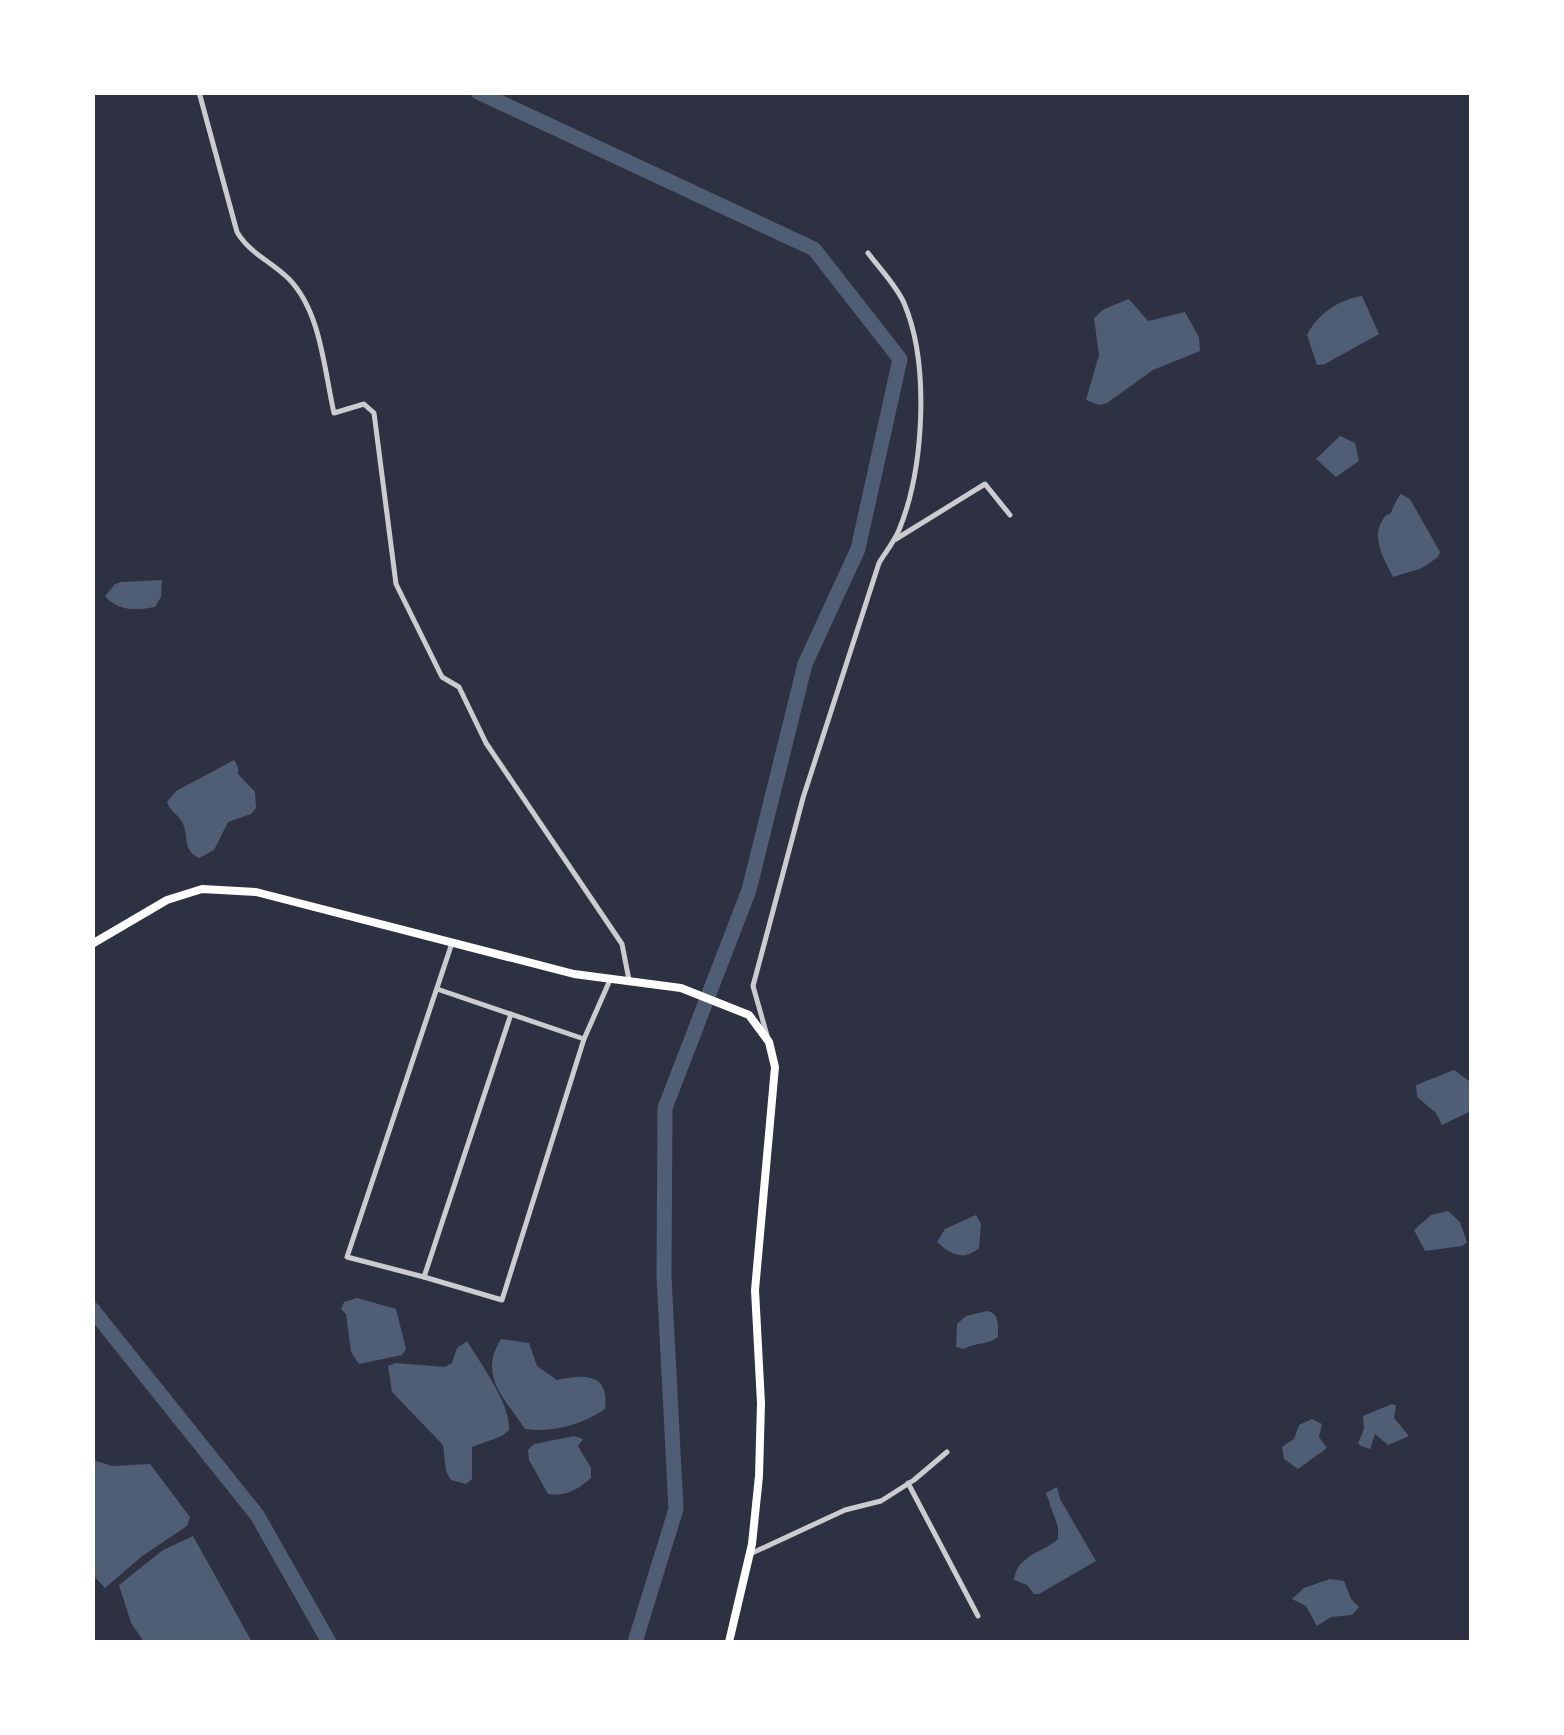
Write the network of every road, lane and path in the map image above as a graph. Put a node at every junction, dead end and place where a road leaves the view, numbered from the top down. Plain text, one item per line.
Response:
1 (200, 92) edge
2 (868, 253) dead end
3 (1010, 514) dead end
4 (893, 540) junction
5 (452, 942) junction
6 (92, 944) edge
7 (610, 980) junction
8 (630, 983) junction
9 (436, 989) junction
10 (511, 1014) junction
11 (584, 1039) junction
12 (769, 1042) junction
13 (424, 1278) junction
14 (947, 1452) dead end
15 (908, 1483) junction
16 (750, 1554) junction
17 (978, 1616) dead end
18 (729, 1642) edge

1 - 8 street
2 - 4 street
3 - 4 street
4 - 12 street
5 - 6 main road
5 - 7 main road
5 - 9 street
7 - 8 main road
7 - 11 street
8 - 12 main road
9 - 10 street
9 - 13 street
10 - 11 street
10 - 13 street
11 - 13 street
12 - 16 main road
14 - 15 street
15 - 16 street
15 - 17 street
16 - 18 main road

